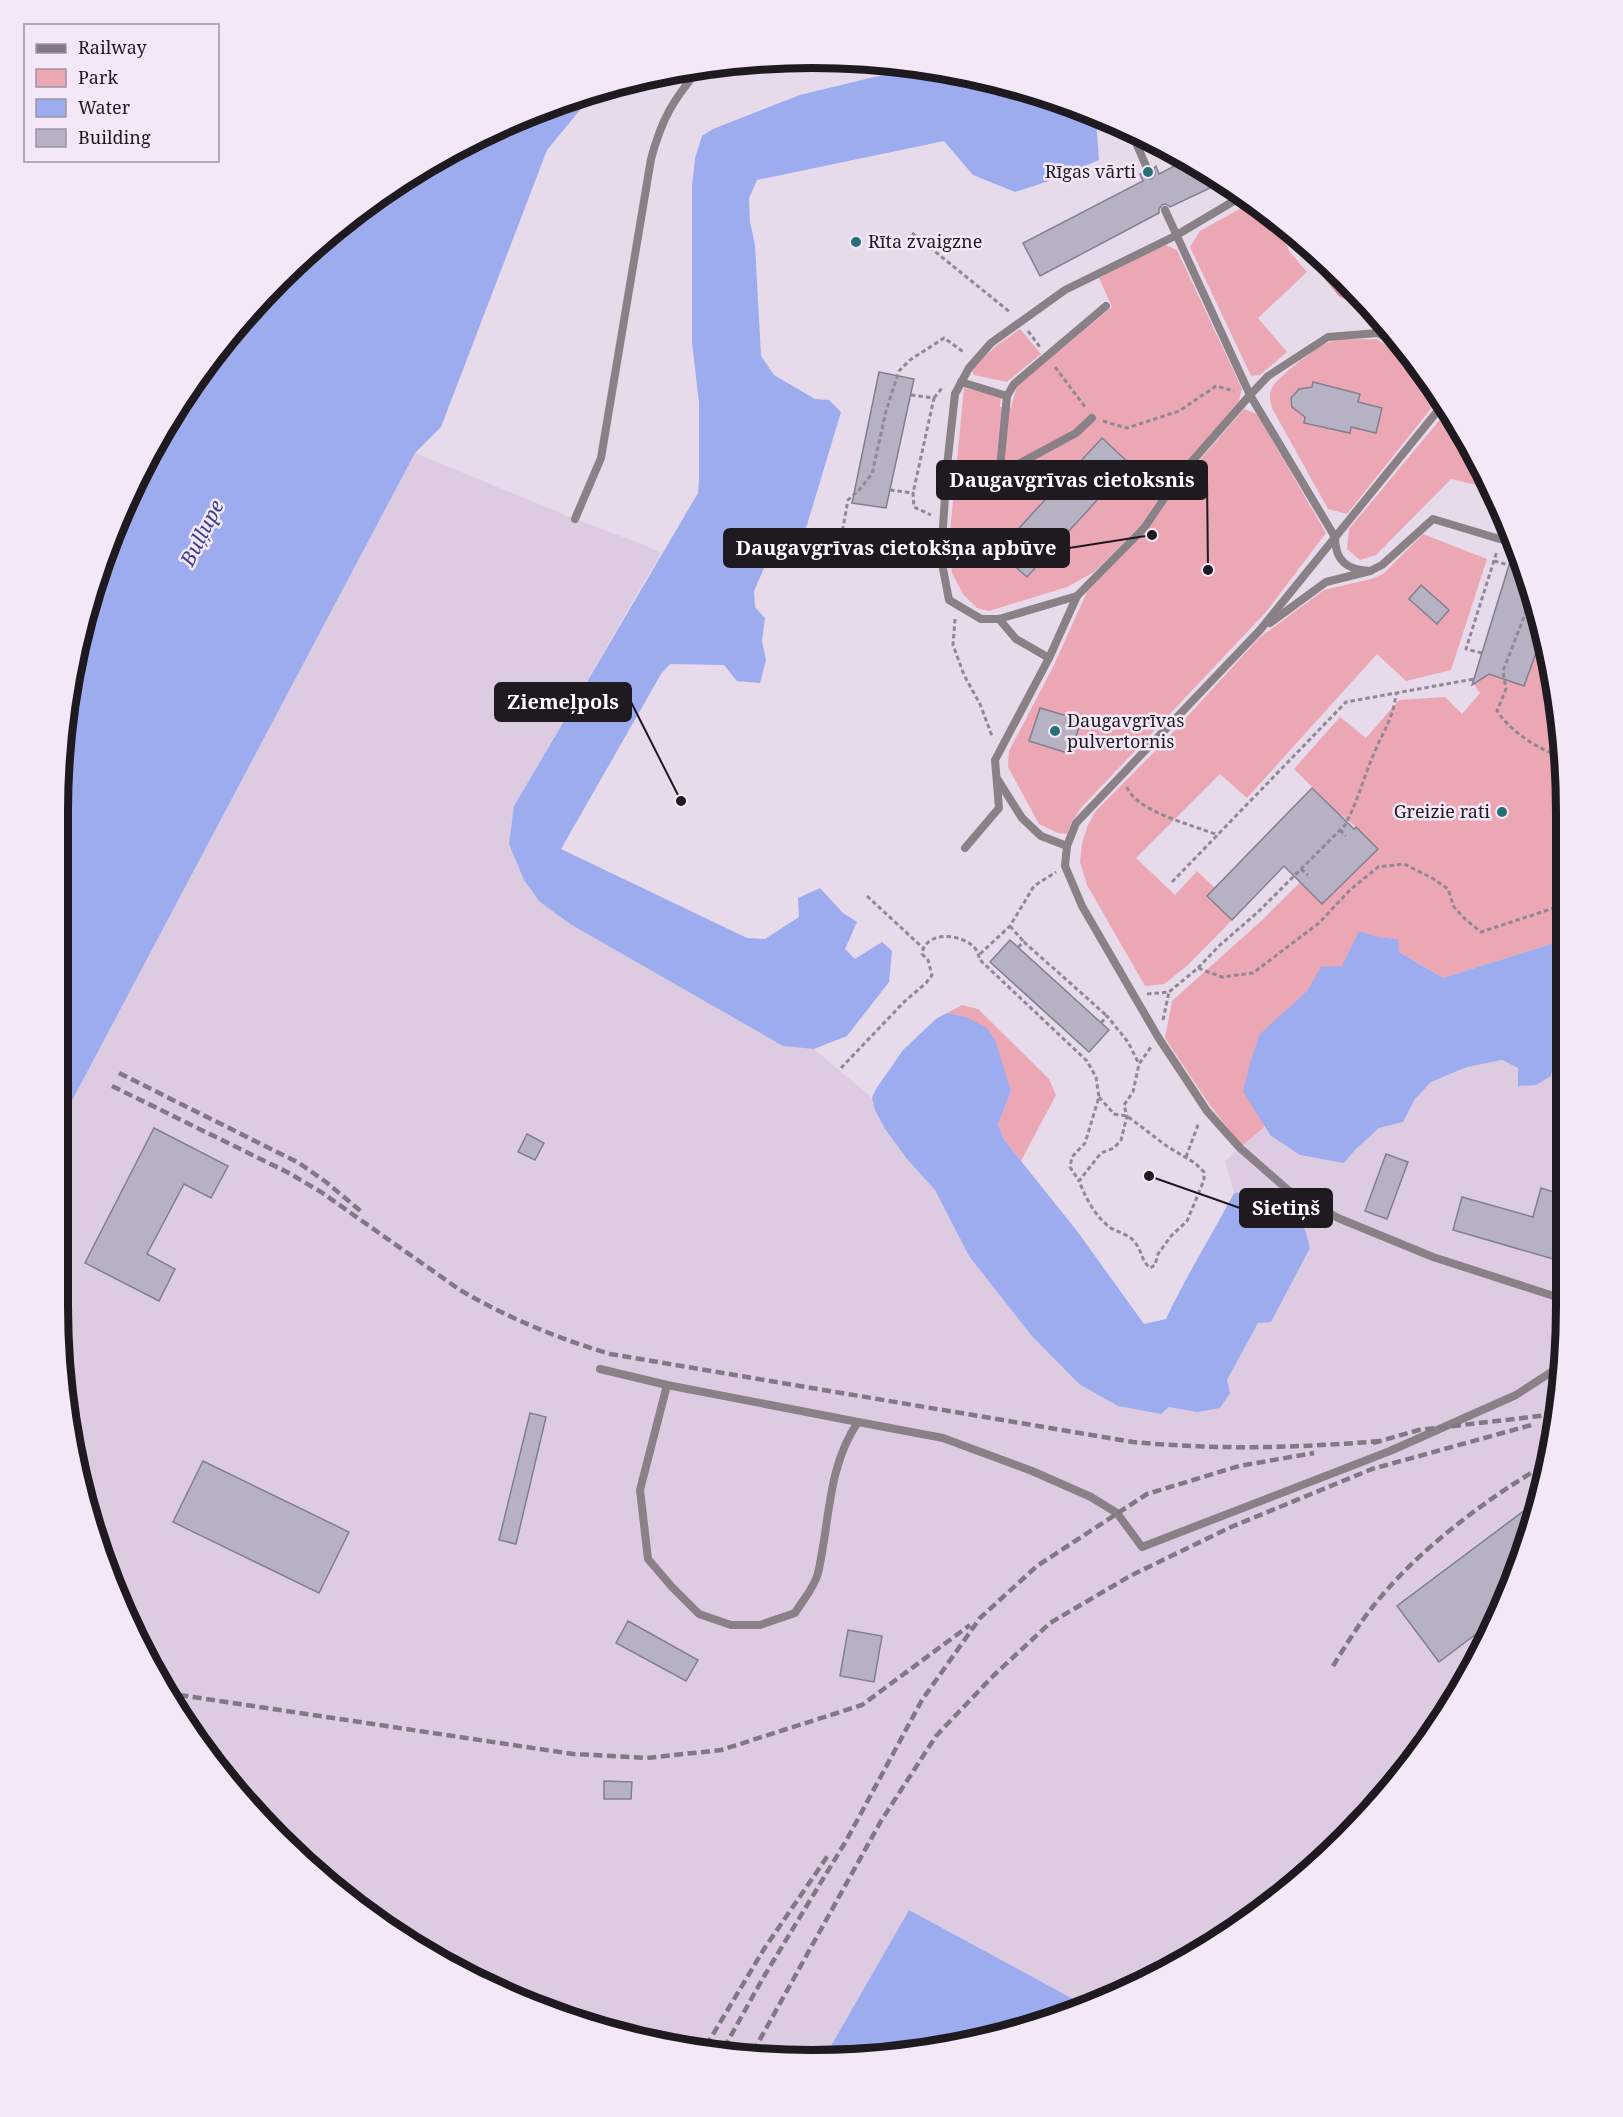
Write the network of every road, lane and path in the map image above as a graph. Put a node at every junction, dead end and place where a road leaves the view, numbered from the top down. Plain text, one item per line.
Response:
1 (692, 78) edge
2 (1136, 142) edge
3 (1149, 173) dead end
4 (1235, 200) edge
5 (1165, 210) dead end
6 (912, 233) dead end
7 (1175, 236) junction
8 (1106, 306) dead end
9 (1021, 321) junction
10 (1383, 336) edge
11 (1043, 350) dead end
12 (978, 358) junction
13 (1050, 360) dead end
14 (961, 382) junction
15 (911, 395) dead end
16 (1250, 395) junction
17 (1007, 396) junction
18 (1438, 411) edge
19 (1092, 418) junction
20 (947, 466) junction
21 (1000, 467) junction
22 (890, 490) dead end
23 (913, 494) junction
24 (575, 519) dead end
25 (943, 520) junction
26 (1335, 537) junction
27 (1501, 540) junction
28 (1504, 541) edge
29 (941, 558) junction
30 (1494, 561) junction
31 (1509, 565) dead end
32 (1370, 571) junction
33 (1077, 596) junction
34 (949, 600) junction
35 (1527, 609) edge
36 (999, 619) junction
37 (1260, 630) junction
38 (1482, 653) dead end
39 (1050, 658) junction
40 (1474, 679) dead end
41 (1396, 693) junction
42 (1553, 754) edge
43 (995, 760) junction
44 (1122, 774) junction
45 (997, 778) junction
46 (1340, 830) junction
47 (1218, 835) junction
48 (1346, 837) dead end
49 (1067, 846) junction
50 (965, 848) dead end
51 (1065, 866) junction
52 (1301, 868) junction
53 (1308, 875) dead end
54 (1172, 882) dead end
55 (867, 896) dead end
56 (1556, 907) edge
57 (1011, 926) junction
58 (1024, 942) junction
59 (1018, 947) dead end
60 (923, 948) junction
61 (980, 954) junction
62 (1198, 968) junction
63 (1169, 992) junction
64 (1136, 995) junction
65 (1107, 1016) junction
66 (1101, 1023) dead end
67 (1158, 1037) junction
68 (1138, 1064) junction
69 (841, 1068) dead end
70 (1099, 1097) junction
71 (1207, 1111) junction
72 (1126, 1116) junction
73 (1186, 1157) junction
74 (1079, 1181) junction
75 (1556, 1297) edge
76 (600, 1369) dead end
77 (1552, 1372) edge
78 (667, 1385) junction
79 (858, 1422) junction

1 - 24 lane
2 - 3 lane
4 - 7 lane
5 - 7 lane
6 - 9 path
7 - 9 lane
7 - 16 lane
8 - 17 lane
9 - 11 path
9 - 12 lane
10 - 16 lane
12 - 14 lane
12 - 29 path
13 - 19 path
14 - 17 lane
14 - 20 lane
15 - 23 path
16 - 19 path
16 - 26 lane
16 - 33 lane
17 - 21 lane
18 - 26 lane
19 - 21 lane
20 - 21 lane
20 - 25 lane
22 - 23 path
23 - 25 path
25 - 29 lane
26 - 32 lane
26 - 37 lane
27 - 28 lane
27 - 30 path
27 - 32 lane
29 - 34 lane
30 - 31 path
30 - 38 path
32 - 37 lane
33 - 36 lane
33 - 39 lane
34 - 36 lane
34 - 43 path
35 - 42 path
36 - 39 lane
37 - 44 lane
39 - 43 lane
40 - 41 path
41 - 46 path
41 - 47 path
43 - 45 lane
44 - 47 path
44 - 49 lane
45 - 49 lane
45 - 50 lane
46 - 48 path
46 - 52 path
47 - 54 path
49 - 51 lane
51 - 57 path
51 - 64 lane
52 - 53 path
52 - 62 path
55 - 60 path
56 - 62 path
57 - 58 path
57 - 61 path
58 - 59 path
58 - 65 path
60 - 61 path
60 - 69 path
61 - 70 path
62 - 63 path
63 - 64 path
63 - 67 path
64 - 67 lane
65 - 66 path
65 - 68 path
67 - 68 path
67 - 71 lane
68 - 72 path
70 - 72 path
70 - 74 path
71 - 73 path
71 - 75 lane
72 - 73 path
72 - 74 path
73 - 74 path
76 - 78 lane
77 - 79 lane
78 - 79 lane
78 - 79 lane

